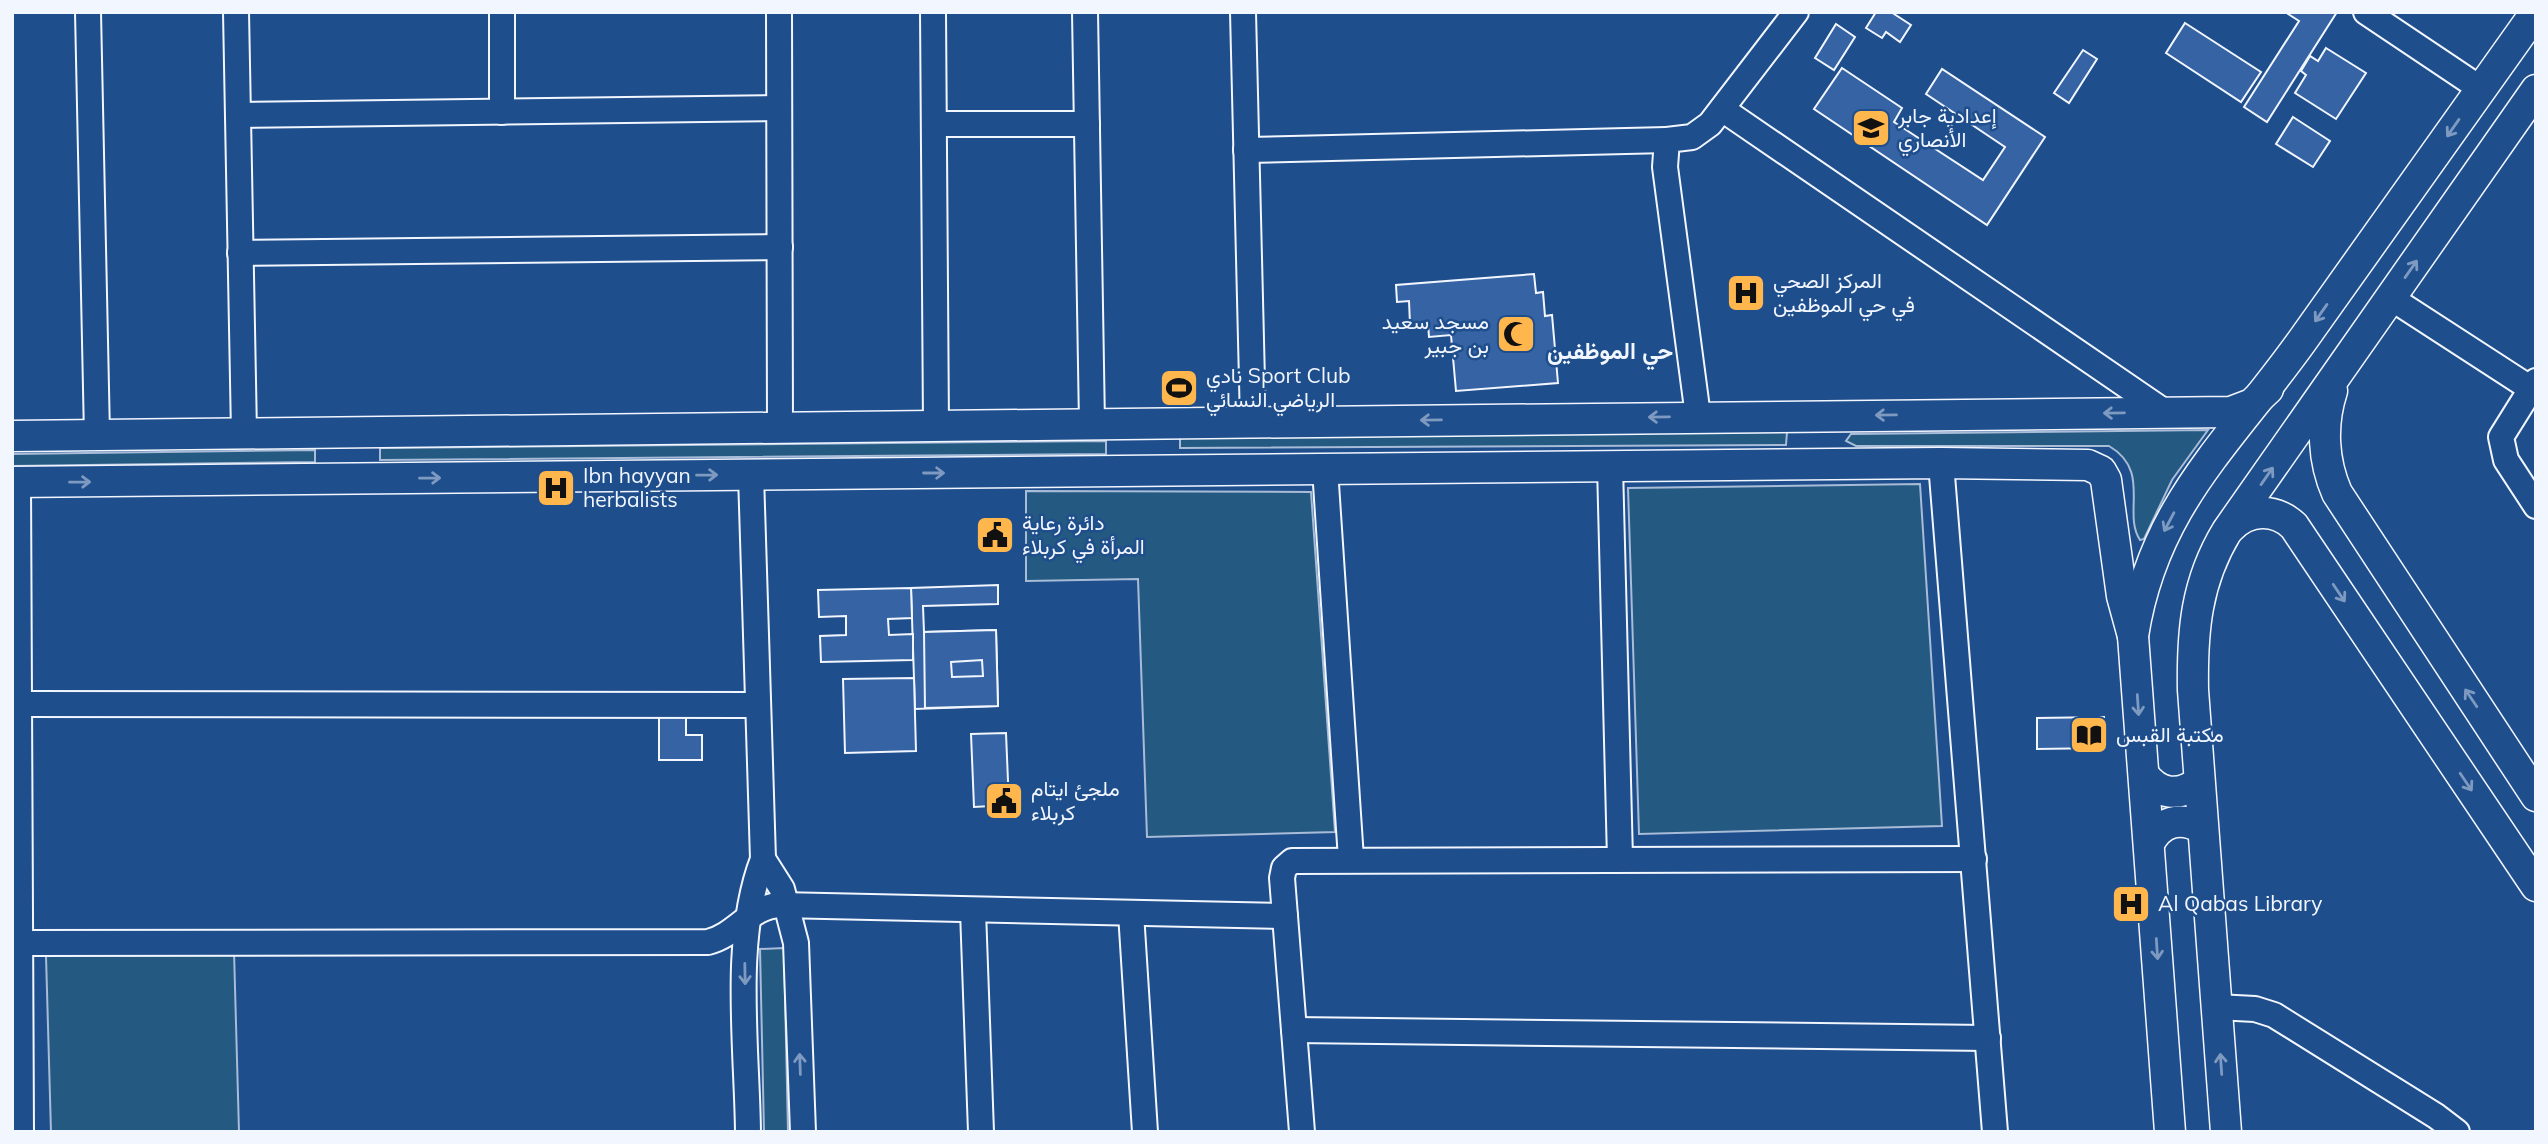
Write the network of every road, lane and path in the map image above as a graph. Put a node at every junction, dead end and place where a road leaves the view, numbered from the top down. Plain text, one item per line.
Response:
1 (88, 12) edge
2 (236, 12) edge
3 (502, 12) edge
4 (779, 12) edge
5 (933, 12) edge
6 (1085, 12) edge
7 (1242, 12) edge
8 (1796, 12) edge
9 (2366, 12) edge
10 (2536, 12) edge
11 (2481, 89) junction
12 (2536, 90) edge
13 (779, 108) junction
14 (1722, 109) junction
15 (502, 112) junction
16 (238, 115) junction
17 (934, 124) junction
18 (1087, 124) junction
19 (1667, 140) junction
20 (1246, 150) junction
21 (780, 247) junction
22 (240, 253) junction
23 (2391, 298) junction
24 (2340, 372) junction
25 (2534, 387) edge
26 (2268, 389) junction
27 (2165, 412) junction
28 (1698, 416) junction
29 (1797, 416) junction
30 (1849, 416) junction
31 (1253, 422) junction
32 (1100, 424) junction
33 (1169, 424) junction
34 (936, 426) junction
35 (780, 428) junction
36 (374, 432) junction
37 (244, 433) junction
38 (319, 433) junction
39 (97, 435) junction
40 (12, 436) edge
41 (1941, 463) junction
42 (1850, 464) junction
43 (1798, 465) junction
44 (1610, 466) junction
45 (1325, 469) junction
46 (1165, 471) junction
47 (1113, 472) junction
48 (751, 475) junction
49 (374, 478) junction
50 (318, 479) junction
51 (15, 482) edge
52 (2536, 506) edge
53 (2227, 531) junction
54 (2133, 636) junction
55 (19, 704) junction
56 (757, 705) junction
57 (2144, 775) junction
58 (2199, 782) junction
59 (2536, 796) edge
60 (2202, 828) junction
61 (2149, 843) junction
62 (763, 859) junction
63 (1351, 859) junction
64 (1620, 859) junction
65 (1974, 859) junction
66 (2536, 886) edge
67 (788, 905) junction
68 (973, 911) junction
69 (1131, 913) junction
70 (1285, 916) junction
71 (747, 918) junction
72 (20, 943) junction
73 (2217, 1007) junction
74 (1294, 1030) junction
75 (1988, 1038) junction
76 (16, 1073) edge
77 (21, 1132) edge
78 (748, 1132) edge
79 (803, 1132) edge
80 (981, 1132) edge
81 (1145, 1132) edge
82 (1301, 1132) edge
83 (1996, 1132) edge
84 (2170, 1132) edge
85 (2226, 1132) edge
86 (2457, 1132) edge

1 - 39 street
2 - 16 street
3 - 15 street
4 - 13 street
5 - 17 street
6 - 18 street
7 - 20 street
8 - 14 street
9 - 11 street
10 - 11 main road
11 -> 26 main road
23 -> 12 main road
13 - 15 street
13 - 21 street
14 - 19 street
14 - 27 street
15 - 16 street
16 - 22 street
17 - 18 street
17 - 34 street
18 - 32 street
19 - 20 street
19 - 28 street
20 - 31 street
21 - 22 street
21 - 35 street
22 - 37 street
23 - 24 main road
23 - 25 street
53 -> 24 main road
59 -> 24 main road
25 - 52 street
26 - 27 main road
26 -> 54 main road
27 -> 30 main road
28 - 29 main road
28 -> 31 main road
29 - 30 main road
29 - 43 main road
30 - 42 main road
31 - 33 main road
32 - 33 main road
32 - 34 main road
32 - 47 main road
33 - 46 main road
34 - 35 main road
35 - 36 main road
36 - 38 main road
36 - 49 main road
37 - 38 main road
37 - 39 main road
38 - 50 main road
39 - 40 main road
41 - 42 main road
41 - 54 main road
41 - 65 street
42 - 43 main road
43 - 44 main road
44 - 45 main road
44 - 64 street
45 - 46 main road
45 - 63 street
46 - 47 main road
48 -> 47 main road
49 -> 48 main road
48 - 56 street
49 - 50 main road
51 -> 50 main road
51 - 55 street
53 - 58 main road
53 -> 66 main road
54 -> 57 main road
55 - 56 street
55 - 72 street
56 - 62 street
57 - 58 main road
57 - 61 main road
58 - 60 main road
60 - 61 main road
60 - 73 main road
61 -> 84 main road
62 - 67 street
62 - 71 street
63 - 64 street
63 - 70 street
64 - 65 street
65 - 75 street
67 - 68 street
67 - 71 street
79 -> 67 street
68 - 69 street
68 - 80 street
69 - 70 street
69 - 81 street
70 - 74 street
71 - 72 street
71 -> 78 street
72 - 76 street
85 -> 73 main road
73 - 86 street
74 - 75 street
74 - 82 street
75 - 83 street
76 - 77 street

